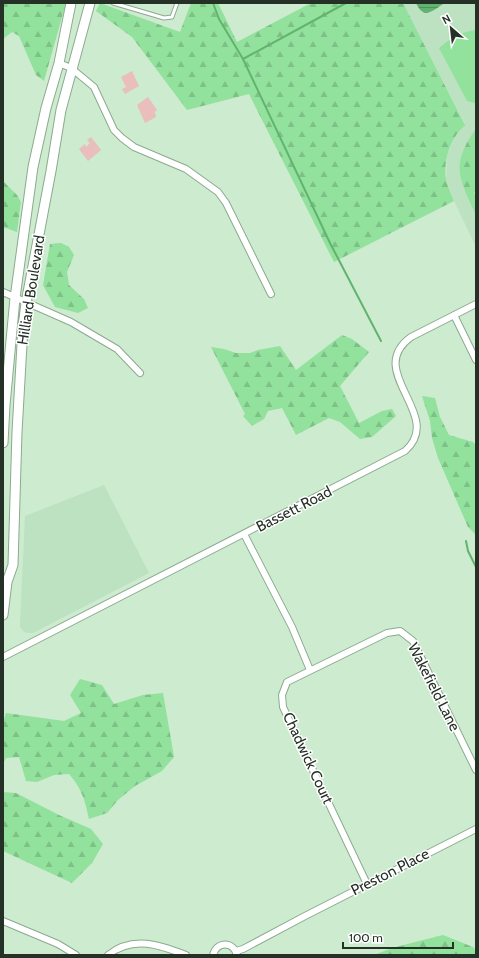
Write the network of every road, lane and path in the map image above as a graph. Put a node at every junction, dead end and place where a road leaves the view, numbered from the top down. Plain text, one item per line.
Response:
1 (71, 3) edge
2 (90, 3) edge
3 (113, 3) edge
4 (177, 3) edge
5 (59, 63) junction
6 (71, 68) junction
7 (3, 292) edge
8 (271, 294) dead end
9 (20, 300) junction
10 (476, 304) edge
11 (454, 315) junction
12 (476, 360) edge
13 (140, 373) dead end
14 (3, 443) edge
15 (244, 534) junction
16 (3, 572) edge
17 (7, 582) junction
18 (3, 616) edge
19 (3, 657) edge
20 (310, 670) junction
21 (476, 770) edge
22 (476, 829) edge
23 (367, 884) junction
24 (3, 921) edge
25 (236, 953) edge
26 (76, 955) edge
27 (108, 955) edge
28 (186, 955) edge
29 (213, 955) edge

1 - 5 main road, Hilliard Boulevard
2 - 6 main road, Hilliard Boulevard
3 - 4 lane
5 - 6 street
5 - 9 main road, Hilliard Boulevard
6 - 8 street
6 - 9 main road, Hilliard Boulevard
7 - 9 street
9 - 13 street
9 - 14 main road, Hilliard Boulevard
9 - 17 main road, Hilliard Boulevard
10 - 11 street, Bassett Road
11 - 12 street
11 - 15 street, Bassett Road
15 - 19 street, Bassett Road
15 - 20 street
16 - 17 main road, Hilliard Boulevard
17 - 18 main road, Hilliard Boulevard
20 - 21 street, Wakefield Lane
20 - 23 street, Chadwick Court
22 - 23 street, Preston Place
23 - 25 street, Preston Place
24 - 26 street
25 - 29 street
27 - 28 street

